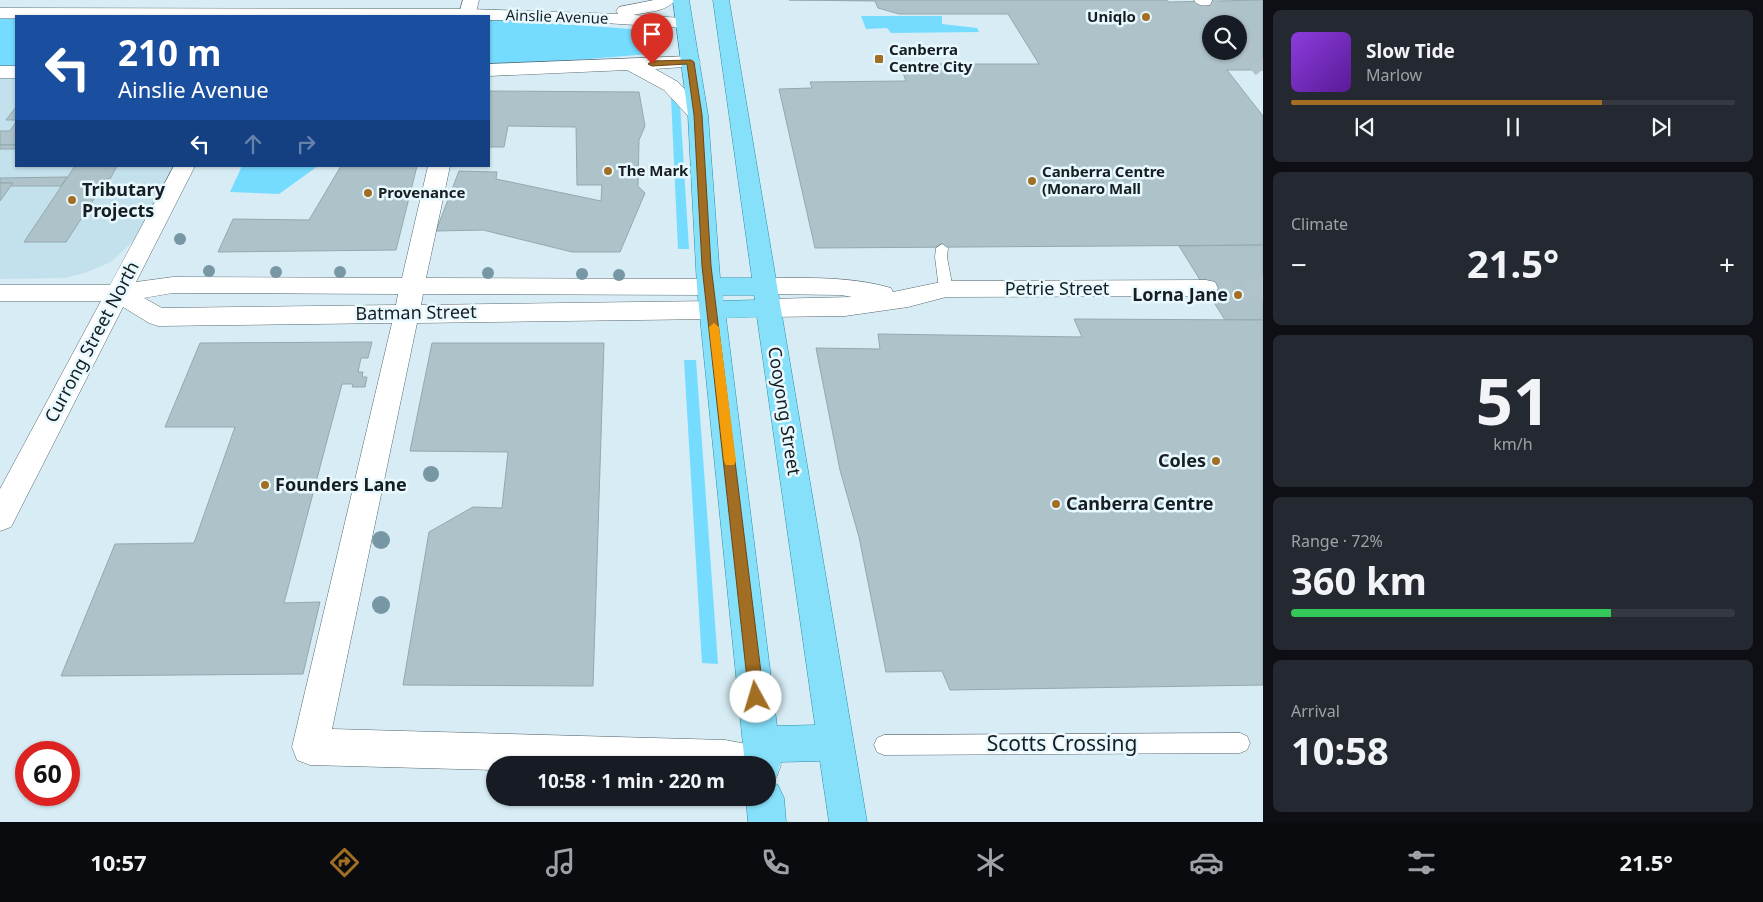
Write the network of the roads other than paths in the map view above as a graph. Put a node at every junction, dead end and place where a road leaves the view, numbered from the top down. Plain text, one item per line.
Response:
1 (667, 0) edge
2 (681, 0) edge
3 (721, 0) edge
4 (469, 7) edge
5 (0, 13) edge
6 (265, 14) edge
7 (573, 16) junction
8 (703, 23) junction
9 (730, 58) junction
10 (691, 62) junction
11 (624, 64) junction
12 (490, 70) edge
13 (0, 72) edge
14 (15, 72) edge
15 (698, 115) junction
16 (184, 167) edge
17 (439, 167) edge
18 (942, 248) dead end
19 (1206, 288) tunnel mouth
20 (946, 289) junction
21 (0, 293) edge
22 (118, 293) junction
23 (766, 297) junction
24 (673, 298) joint
25 (710, 298) junction
26 (410, 300) junction
27 (0, 518) edge
28 (835, 743) junction
29 (1240, 743) dead end
30 (884, 745) dead end
31 (636, 756) edge
32 (762, 756) edge
33 (772, 756) edge
34 (766, 806) edge
35 (767, 822) edge
36 (848, 822) edge

1 - 7 street
2 - 8 main road, Cooyong Street
3 - 8 main road, Cooyong Street
4 - 6 street, Ainslie Avenue
4 - 7 street, Ainslie Avenue
5 - 6 street, Ainslie Avenue
7 - 8 street, Ainslie Avenue
8 - 9 main road, Cooyong Street
8 - 10 main road, Cooyong Street
9 - 10 main road
9 - 23 main road, Cooyong Street
10 - 11 street
10 - 15 main road, Cooyong Street
11 - 12 street
11 - 15 street
13 - 14 street
15 - 25 main road, Cooyong Street
16 - 22 street, Currong Street North
17 - 26 street
18 - 20 lane
19 - 20 street, Petrie Street
20 - 23 street, Petrie Street
21 - 22 street
22 - 26 street, Batman Street
22 - 26 street, Batman Street
22 - 27 street, Currong Street North
23 - 25 main road, Petrie Street
23 - 28 main road, Cooyong Street
24 - 25 street, Petrie Street
24 - 26 street, Batman Street
25 - 32 main road, Cooyong Street
26 - 31 street
28 - 33 main road
28 - 36 main road, Cooyong Street
29 - 30 lane, Scotts Crossing
34 - 35 main road

